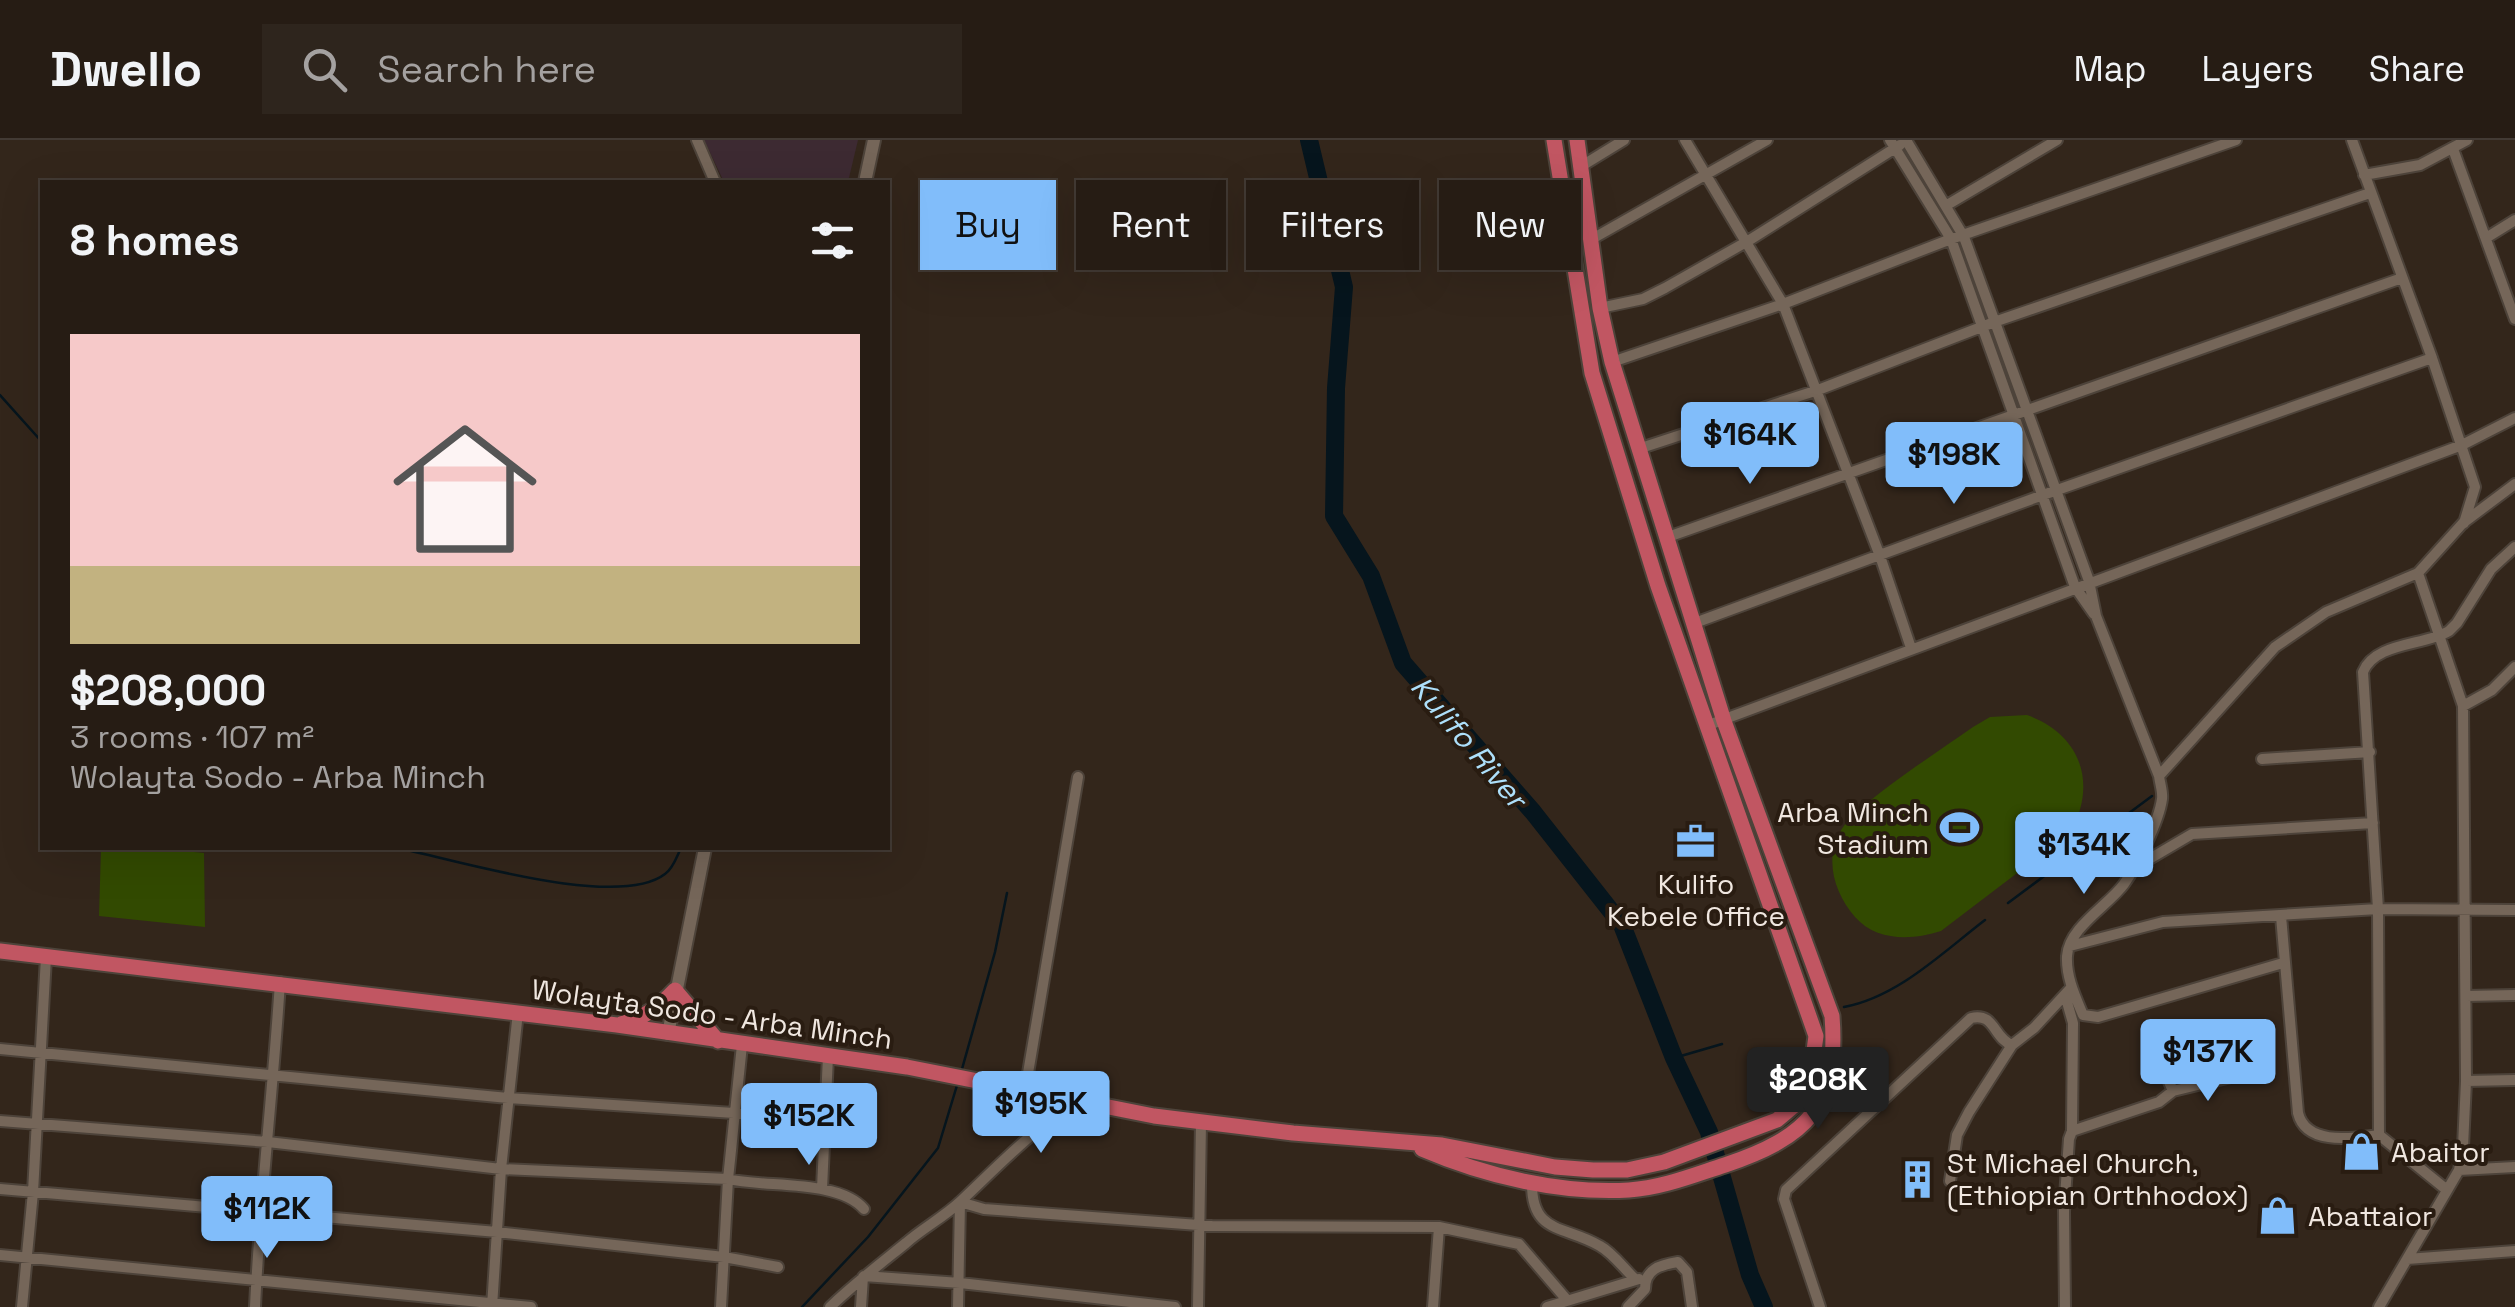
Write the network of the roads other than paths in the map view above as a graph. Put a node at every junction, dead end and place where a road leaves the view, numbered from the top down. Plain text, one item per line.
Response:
1 (697, 140) edge
2 (874, 140) edge
3 (1554, 140) edge
4 (1576, 140) edge
5 (1624, 140) edge
6 (1685, 140) edge
7 (1766, 140) edge
8 (1907, 140) edge
9 (2057, 140) edge
10 (2236, 140) edge
11 (2352, 140) edge
12 (2467, 140) edge
13 (1892, 144) edge
14 (2453, 148) junction
15 (1580, 168) junction
16 (2364, 174) junction
17 (1707, 175) junction
18 (714, 180) edge
19 (865, 180) edge
20 (2370, 192) junction
21 (1947, 204) junction
22 (2515, 220) edge
23 (1964, 236) junction
24 (2486, 238) junction
25 (1592, 239) junction
26 (1951, 239) junction
27 (1748, 241) junction
28 (2402, 278) junction
29 (1578, 298) junction
30 (1599, 303) junction
31 (1782, 304) junction
32 (2515, 319) edge
33 (1997, 322) junction
34 (1984, 326) junction
35 (2432, 358) junction
36 (1612, 362) junction
37 (1818, 390) junction
38 (2027, 408) junction
39 (2013, 413) junction
40 (2515, 418) edge
41 (2462, 445) junction
42 (1638, 449) junction
43 (1848, 472) junction
44 (2515, 484) edge
45 (2056, 491) junction
46 (2043, 495) junction
47 (2463, 524) junction
48 (1664, 538) junction
49 (2515, 547) edge
50 (1880, 556) junction
51 (2418, 573) junction
52 (2089, 581) junction
53 (2074, 586) junction
54 (2096, 616) junction
55 (1692, 624) junction
56 (2440, 636) junction
57 (1911, 648) junction
58 (2515, 667) edge
59 (2463, 706) junction
60 (1724, 722) junction
61 (1706, 726) junction
62 (2370, 752) junction
63 (2262, 760) dead end
64 (2159, 776) junction
65 (1078, 777) dead end
66 (2373, 823) junction
67 (705, 850) edge
68 (1774, 862) junction
69 (2133, 868) junction
70 (1755, 869) junction
71 (2378, 909) junction
72 (2515, 910) edge
73 (2463, 911) junction
74 (2281, 916) junction
75 (2070, 946) junction
76 (0, 951) edge
77 (46, 957) junction
78 (2283, 963) junction
79 (280, 982) junction
80 (675, 990) junction
81 (2068, 991) junction
82 (2515, 995) edge
83 (2466, 996) junction
84 (518, 1012) junction
85 (618, 1025) junction
86 (668, 1034) junction
87 (2190, 1036) dead end
88 (718, 1041) junction
89 (742, 1045) junction
90 (2012, 1045) junction
91 (0, 1049) edge
92 (43, 1051) junction
93 (828, 1056) junction
94 (274, 1074) junction
95 (2235, 1076) dead end
96 (2466, 1080) junction
97 (2515, 1080) edge
98 (1025, 1091) junction
99 (2173, 1091) junction
100 (508, 1098) junction
101 (1077, 1102) junction
102 (736, 1115) junction
103 (825, 1119) junction
104 (0, 1121) edge
105 (1201, 1122) junction
106 (37, 1125) junction
107 (2072, 1131) junction
108 (2380, 1135) junction
109 (268, 1142) junction
110 (1413, 1145) junction
111 (2515, 1168) edge
112 (501, 1170) junction
113 (2459, 1170) junction
114 (728, 1180) junction
115 (1950, 1181) dead end
116 (1532, 1182) junction
117 (0, 1188) edge
118 (822, 1189) junction
119 (2447, 1190) junction
120 (34, 1192) junction
121 (960, 1202) junction
122 (864, 1209) dead end
123 (259, 1211) junction
124 (1200, 1224) junction
125 (1440, 1227) junction
126 (498, 1232) junction
127 (2515, 1251) edge
128 (0, 1255) edge
129 (25, 1257) junction
130 (724, 1257) junction
131 (2407, 1259) junction
132 (778, 1267) dead end
133 (864, 1276) junction
134 (1640, 1279) junction
135 (256, 1280) junction
136 (960, 1282) junction
137 (1567, 1300) junction
138 (492, 1305) edge
139 (22, 1307) edge
140 (255, 1307) edge
141 (531, 1307) edge
142 (721, 1307) edge
143 (830, 1307) edge
144 (861, 1307) edge
145 (958, 1307) edge
146 (1175, 1307) edge
147 (1198, 1307) edge
148 (1433, 1307) edge
149 (1548, 1307) edge
150 (1628, 1307) edge
151 (1692, 1307) edge
152 (1820, 1307) edge
153 (2065, 1307) edge
154 (2380, 1307) edge

1 - 18 street
2 - 19 street
3 - 29 highway, Wolayta Sodo - Arba Minch
4 - 15 highway
5 - 15 street
6 - 17 street
7 - 17 street
8 - 13 street
8 - 21 street
9 - 21 street
10 - 23 street
11 - 16 street
12 - 14 street
13 - 26 street
13 - 27 street
14 - 16 street
14 - 24 street
15 - 25 highway
16 - 20 street
17 - 25 street
17 - 27 street
20 - 28 street
20 - 33 street
21 - 23 street
22 - 24 street
23 - 26 street
23 - 33 street
24 - 32 street
25 - 30 highway
26 - 31 street
26 - 34 street
27 - 30 street
27 - 31 street
28 - 35 street
28 - 38 street
29 - 30 highway
29 - 61 highway, Wolayta Sodo - Arba Minch
30 - 36 highway
31 - 36 street
31 - 37 street
33 - 34 street
33 - 38 street
34 - 37 street
34 - 39 street
35 - 41 street
35 - 45 street
36 - 42 highway
37 - 42 street
37 - 43 street
38 - 39 street
38 - 45 street
39 - 43 street
39 - 46 street
40 - 41 street
41 - 47 street
41 - 52 street
42 - 48 highway
43 - 48 street
43 - 50 street
44 - 47 street
45 - 46 street
45 - 52 street
46 - 50 street
46 - 53 street
47 - 51 street
48 - 55 highway
49 - 56 street
50 - 55 street
50 - 57 street
51 - 56 street
51 - 64 street
52 - 53 street
52 - 54 street
53 - 54 street
53 - 57 street
54 - 64 street
55 - 60 highway
56 - 59 street
56 - 62 street
57 - 60 street
58 - 59 street
59 - 73 street
60 - 61 street
60 - 68 highway
61 - 70 highway, Wolayta Sodo - Arba Minch
62 - 63 street
62 - 66 street
64 - 69 street
65 - 98 street
66 - 69 street
66 - 71 street
67 - 80 street
68 - 70 highway
68 - 116 highway, Wolayta Sodo - Arba Minch
69 - 75 street
70 - 110 highway, Wolayta Sodo - Arba Minch
71 - 73 street
71 - 74 street
71 - 108 street
72 - 73 street
73 - 83 street
74 - 75 street
74 - 78 street
75 - 81 street
76 - 77 highway, Wolayta Sodo - Arba Minch
77 - 79 highway, Wolayta Sodo - Arba Minch
77 - 92 street
78 - 81 street
78 - 108 street
79 - 84 highway, Wolayta Sodo - Arba Minch
79 - 94 street
80 - 85 highway
80 - 86 street
80 - 88 highway
81 - 90 street
81 - 107 street
82 - 83 street
83 - 96 street
84 - 85 highway, Wolayta Sodo - Arba Minch
84 - 100 street
85 - 86 highway, Wolayta Sodo - Arba Minch
86 - 88 highway, Wolayta Sodo - Arba Minch
87 - 99 street
88 - 89 highway, Wolayta Sodo - Arba Minch
89 - 93 highway, Wolayta Sodo - Arba Minch
89 - 102 street
90 - 115 street
90 - 152 street
91 - 92 street
92 - 94 street
92 - 106 street
93 - 98 highway, Wolayta Sodo - Arba Minch
93 - 103 street
94 - 100 street
94 - 109 street
95 - 99 street
96 - 97 street
96 - 113 street
98 - 101 highway, Wolayta Sodo - Arba Minch
99 - 107 street
100 - 102 street
100 - 112 street
101 - 105 highway, Wolayta Sodo - Arba Minch
101 - 121 street
102 - 103 street
102 - 114 street
103 - 118 street
104 - 106 street
105 - 110 highway, Wolayta Sodo - Arba Minch
105 - 124 street
106 - 109 street
106 - 120 street
107 - 153 street
108 - 119 street
109 - 112 street
109 - 123 street
110 - 116 highway, Wolayta Sodo - Arba Minch
111 - 113 street
112 - 114 street
112 - 126 street
113 - 119 street
114 - 118 street
114 - 130 street
116 - 134 street
117 - 120 street
118 - 122 street
119 - 131 street
120 - 123 street
120 - 129 street
121 - 124 street
121 - 133 street
121 - 136 street
123 - 126 street
123 - 135 street
124 - 125 street
124 - 147 street
125 - 137 street
125 - 148 street
126 - 130 street
126 - 138 street
127 - 131 street
128 - 129 street
129 - 135 street
129 - 139 street
130 - 132 street
130 - 142 street
131 - 154 street
133 - 136 street
133 - 143 street
133 - 144 street
134 - 137 street
134 - 150 street
134 - 151 street
135 - 138 street
135 - 140 street
136 - 145 street
136 - 146 street
137 - 149 street
138 - 141 street

